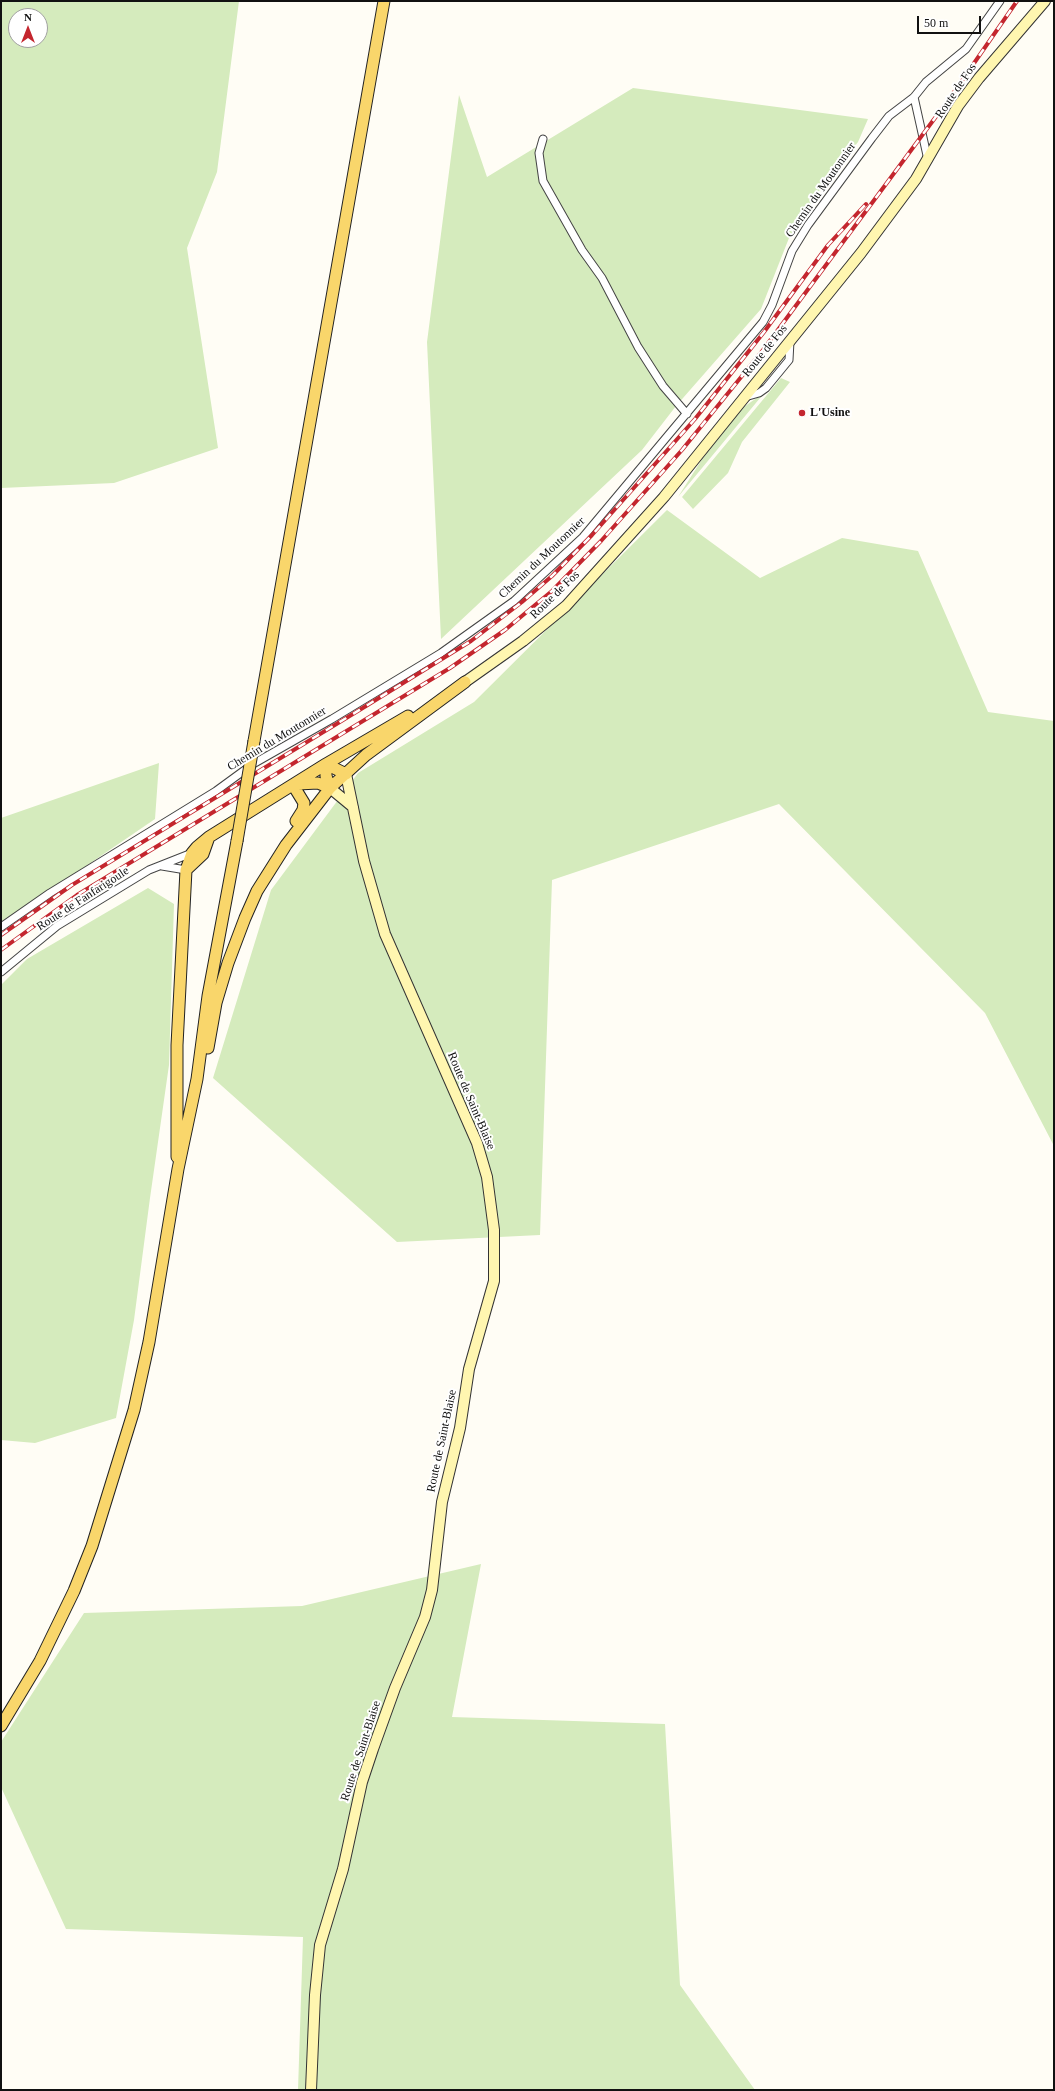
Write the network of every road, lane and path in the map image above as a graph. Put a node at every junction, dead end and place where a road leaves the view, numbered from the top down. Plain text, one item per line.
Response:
1 (384, 1) edge
2 (1000, 1) edge
3 (1045, 1) edge
4 (914, 97) junction
5 (544, 139) dead end
6 (928, 160) junction
7 (686, 414) junction
8 (465, 682) junction
9 (326, 764) junction
10 (346, 774) junction
11 (293, 785) junction
12 (330, 788) junction
13 (354, 807) junction
14 (209, 837) junction
15 (192, 853) junction
16 (162, 866) junction
17 (186, 870) junction
18 (263, 881) junction
19 (1, 926) edge
20 (1, 972) edge
21 (197, 1079) junction
22 (178, 1169) junction
23 (1, 1726) edge
24 (311, 2090) edge

1 - 21 main road, bridge
2 - 4 street, Chemin du Moutonnier
3 - 6 street, Route de Fos
4 - 6 street
4 - 7 street, Chemin du Moutonnier
5 - 7 street
6 - 8 street, Route de Fos
7 - 19 street, Chemin du Moutonnier
8 - 9 main road
8 - 10 main road
9 - 10 main road
9 - 11 main road
9 - 12 main road
10 - 12 main road
10 - 13 street, Route de Saint-Blaise
11 - 12 main road
11 - 14 main road
11 - 18 main road
12 - 13 street
12 - 18 main road
13 - 24 street, Route de Saint-Blaise
14 - 15 main road
14 - 17 main road
15 - 16 street, Route de Fanfarigoule
15 - 17 main road
16 - 17 street
16 - 20 street, Route de Fanfarigoule
17 - 22 main road
18 - 21 main road
21 - 22 main road
22 - 23 main road

